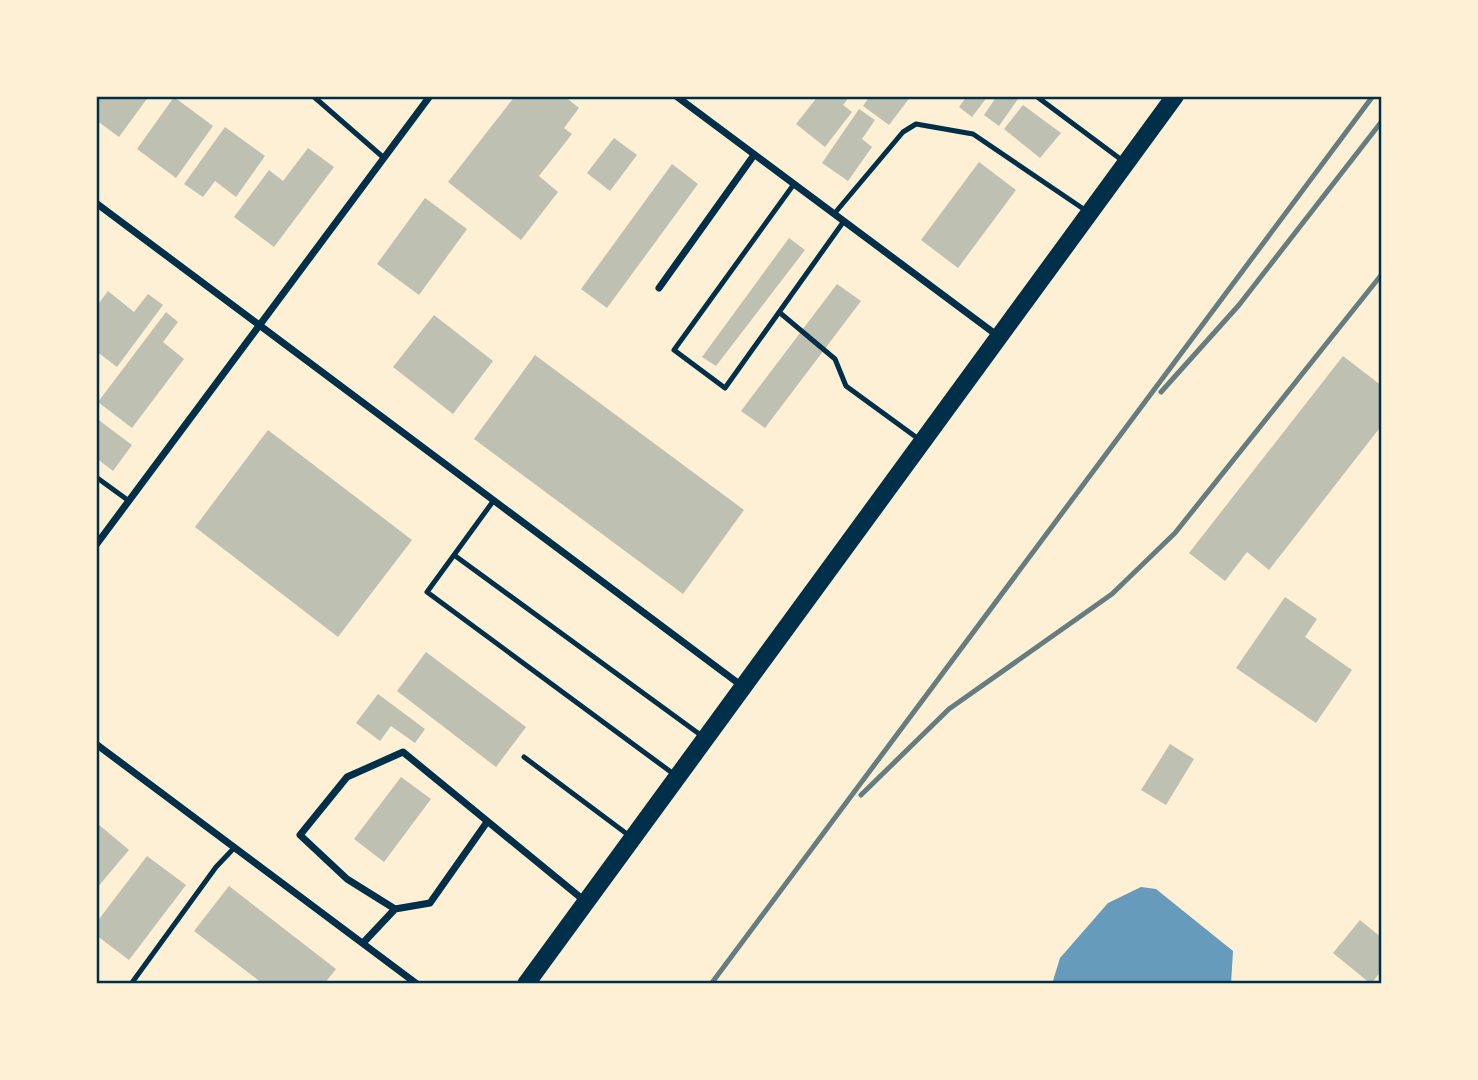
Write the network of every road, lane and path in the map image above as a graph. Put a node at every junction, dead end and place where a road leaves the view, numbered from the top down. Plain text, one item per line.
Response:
1 (313, 96) edge
2 (430, 96) edge
3 (676, 96) edge
4 (1035, 96) edge
5 (1175, 96) edge
6 (754, 155) junction
7 (384, 159) junction
8 (1126, 163) junction
9 (794, 184) junction
10 (96, 203) edge
11 (834, 214) junction
12 (1089, 214) junction
13 (844, 221) junction
14 (659, 288) dead end
15 (779, 312) junction
16 (260, 325) junction
17 (998, 337) junction
18 (923, 442) junction
19 (96, 477) edge
20 (494, 500) junction
21 (129, 501) junction
22 (96, 545) edge
23 (454, 555) junction
24 (745, 688) junction
25 (707, 740) junction
26 (96, 744) edge
27 (524, 757) dead end
28 (679, 778) junction
29 (487, 821) junction
30 (634, 839) junction
31 (235, 847) junction
32 (587, 902) junction
33 (395, 909) junction
34 (363, 943) junction
35 (131, 984) edge
36 (417, 984) edge
37 (526, 984) edge

1 - 7 lane
2 - 7 street
3 - 6 street
4 - 8 lane
5 - 8 main road
6 - 9 street
6 - 14 street
7 - 16 street
8 - 12 main road
9 - 11 street
9 - 15 lane
10 - 16 street
11 - 12 lane
11 - 13 street
12 - 17 main road
13 - 15 lane
13 - 17 street
15 - 18 lane
16 - 20 street
16 - 21 street
17 - 18 main road
18 - 24 main road
19 - 21 lane
20 - 23 lane
20 - 24 street
21 - 22 street
23 - 25 lane
23 - 28 lane
24 - 25 main road
25 - 28 main road
26 - 31 street
27 - 30 lane
28 - 30 main road
29 - 32 street
29 - 33 street
29 - 33 street
30 - 32 main road
31 - 34 street
31 - 35 lane
32 - 37 main road
33 - 34 street
34 - 36 street

